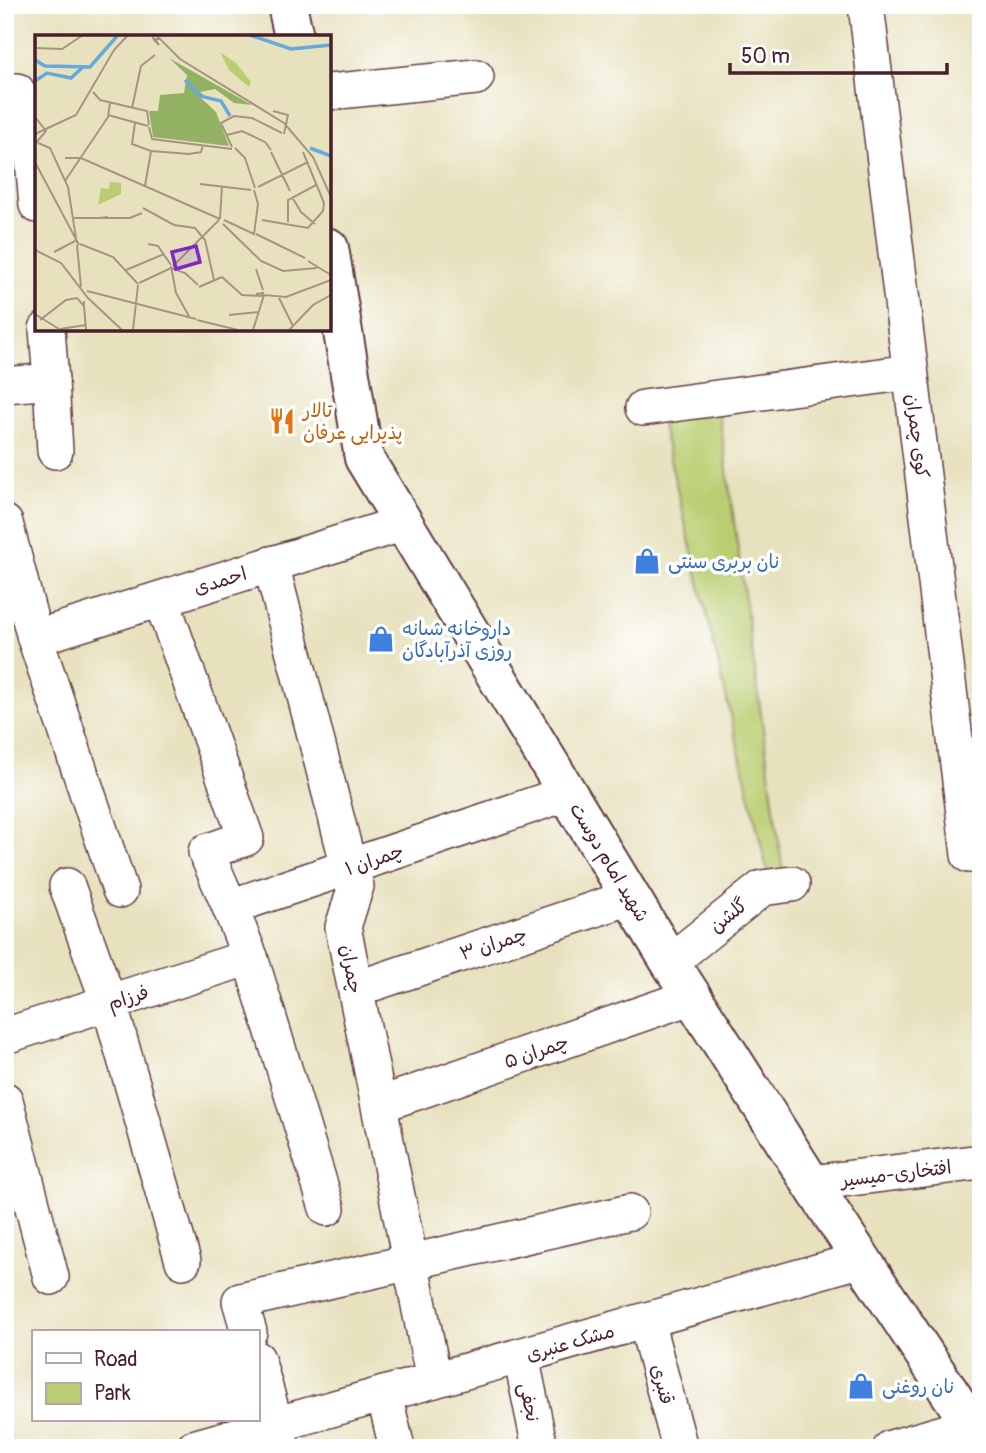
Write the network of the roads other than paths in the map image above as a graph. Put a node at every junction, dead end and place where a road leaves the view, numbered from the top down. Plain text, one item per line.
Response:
1 (866, 5) edge
2 (476, 77) dead end
3 (16, 91) dead end
4 (331, 92) edge
5 (35, 182) edge
6 (331, 260) edge
7 (47, 331) edge
8 (910, 372) junction
9 (51, 382) junction
10 (5, 384) edge
11 (643, 408) dead end
12 (55, 451) dead end
13 (5, 523) edge
14 (404, 523) junction
15 (271, 565) junction
16 (161, 599) junction
17 (35, 638) junction
18 (568, 793) junction
19 (981, 854) edge
20 (349, 867) junction
21 (792, 884) dead end
22 (66, 886) dead end
23 (120, 890) dead end
24 (631, 897) junction
25 (230, 907) junction
26 (250, 957) junction
27 (670, 962) junction
28 (356, 989) junction
29 (693, 996) junction
30 (109, 1003) junction
31 (5, 1036) edge
32 (5, 1100) edge
33 (379, 1105) junction
34 (981, 1163) edge
35 (811, 1183) junction
36 (327, 1208) dead end
37 (630, 1212) dead end
38 (863, 1259) junction
39 (183, 1261) dead end
40 (411, 1264) junction
41 (51, 1277) dead end
42 (646, 1321) junction
43 (248, 1330) edge
44 (520, 1356) junction
45 (259, 1366) edge
46 (434, 1380) junction
47 (384, 1394) junction
48 (976, 1433) edge
49 (279, 1436) edge
50 (193, 1448) edge
51 (397, 1448) edge
52 (540, 1448) edge
53 (680, 1448) edge
54 (891, 1448) edge

1 - 8 street, کوی چمران
2 - 4 street
3 - 5 street
6 - 14 main road, شهید امام دوست
7 - 9 street
8 - 11 street
8 - 19 street, کوی چمران
9 - 10 street
9 - 12 street
13 - 17 street
14 - 15 street, احمدی
14 - 18 main road, شهید امام دوست
15 - 16 street, احمدی
15 - 20 street, چمران
16 - 17 street, احمدی
16 - 25 street
17 - 23 street
18 - 20 street, چمران ۱
18 - 24 main road, شهید امام دوست
20 - 25 street, چمران ۱
20 - 28 street, چمران
21 - 27 street, گلشن
22 - 30 street
24 - 27 main road, شهید امام دوست
24 - 28 street, چمران ۳
25 - 26 street
26 - 30 street, فرزام
26 - 36 street
27 - 29 main road, شهید امام دوست
28 - 33 street, چمران
29 - 33 street, چمران ۵
29 - 35 main road, شهید امام دوست
30 - 31 street, فرزام
30 - 39 street
32 - 41 street
33 - 40 street, چمران
34 - 35 street, افتخاری-میسیر
35 - 38 main road, شهید امام دوست
37 - 40 street
38 - 42 street, مشک عنبری
38 - 48 main road, شهید امام دوست
40 - 43 street
40 - 46 street, چمران
42 - 44 street, مشک عنبری
42 - 53 street, قنبری
44 - 46 street, مشک عنبری
44 - 52 street, نجفی
45 - 49 street
46 - 47 street, مشک عنبری
47 - 49 street, مشک عنبری
47 - 51 street
48 - 54 street
49 - 50 street, مشک عنبری

